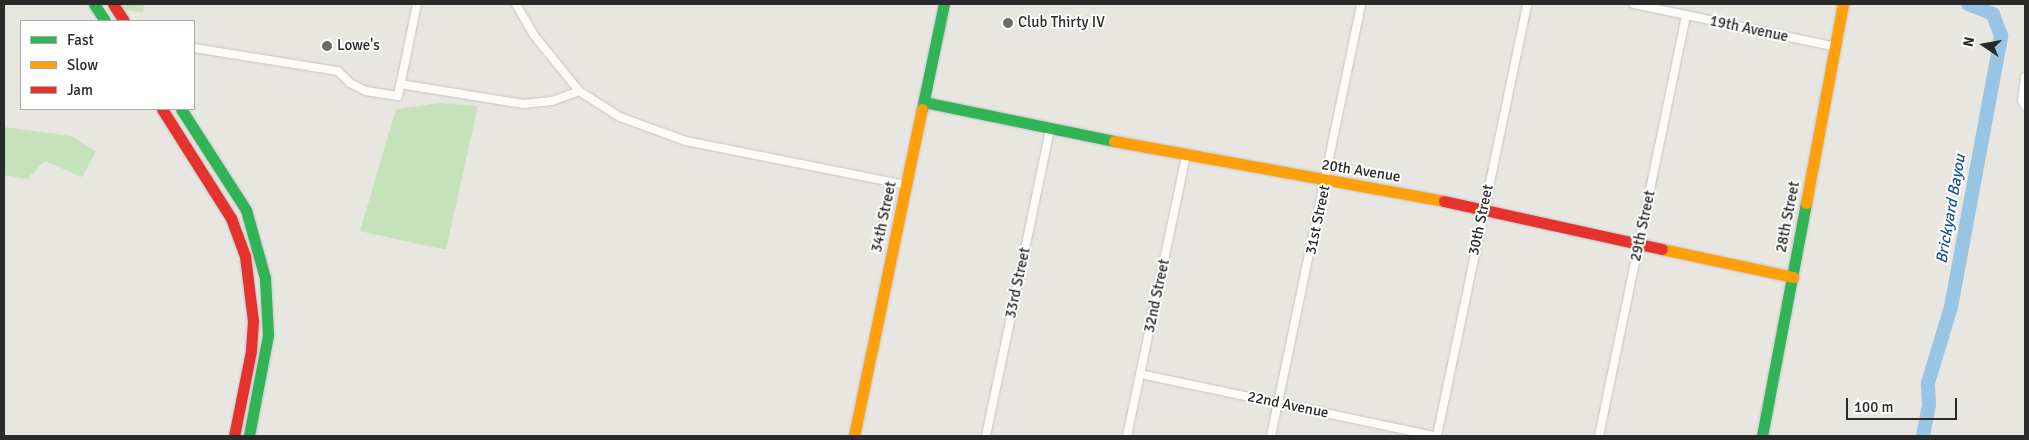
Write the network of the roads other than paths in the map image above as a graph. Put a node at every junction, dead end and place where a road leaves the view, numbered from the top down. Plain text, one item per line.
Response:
1 (94, 4) edge
2 (112, 4) edge
3 (417, 4) edge
4 (516, 4) edge
5 (944, 4) edge
6 (1361, 4) edge
7 (1527, 4) edge
8 (1634, 4) edge
9 (1844, 4) edge
10 (1686, 15) junction
11 (104, 20) edge
12 (123, 20) edge
13 (1836, 47) junction
14 (195, 48) edge
15 (2025, 77) edge
16 (400, 84) junction
17 (578, 91) junction
18 (924, 102) junction
19 (2025, 106) edge
20 (163, 110) edge
21 (182, 110) edge
22 (1050, 129) junction
23 (1186, 156) junction
24 (1326, 180) junction
25 (906, 185) junction
26 (1484, 210) junction
27 (1639, 243) junction
28 (1792, 276) junction
29 (1140, 374) junction
30 (1278, 403) junction
31 (234, 436) edge
32 (249, 436) edge
33 (854, 436) edge
34 (986, 436) edge
35 (1127, 436) edge
36 (1271, 436) edge
37 (1436, 436) edge
38 (1599, 436) edge
39 (1762, 436) edge

1 - 11 street
2 - 12 street
3 - 16 street
4 - 17 street
5 - 18 street, 34th Street
6 - 24 street, 31st Street
7 - 26 street, 30th Street
8 - 10 street, 19th Avenue
9 - 13 street, 28th Street
10 - 13 street, 19th Avenue
10 - 27 street, 29th Street
13 - 28 street, 28th Street
14 - 16 street
15 - 19 street
16 - 17 street
17 - 25 street
18 - 22 street, 20th Avenue
18 - 25 street, 34th Street
20 - 31 street
21 - 32 street
22 - 23 street, 20th Avenue
22 - 34 street, 33rd Street
23 - 24 street, 20th Avenue
23 - 29 street, 32nd Street
24 - 26 street, 20th Avenue
24 - 30 street, 31st Street
25 - 33 street, 34th Street
26 - 27 street, 20th Avenue
26 - 37 street, 30th Street
27 - 28 street, 20th Avenue
27 - 38 street, 29th Street
28 - 39 street, 28th Street
29 - 30 street, 22nd Avenue
29 - 35 street, 32nd Street
30 - 36 street, 31st Street
30 - 37 street, 22nd Avenue

